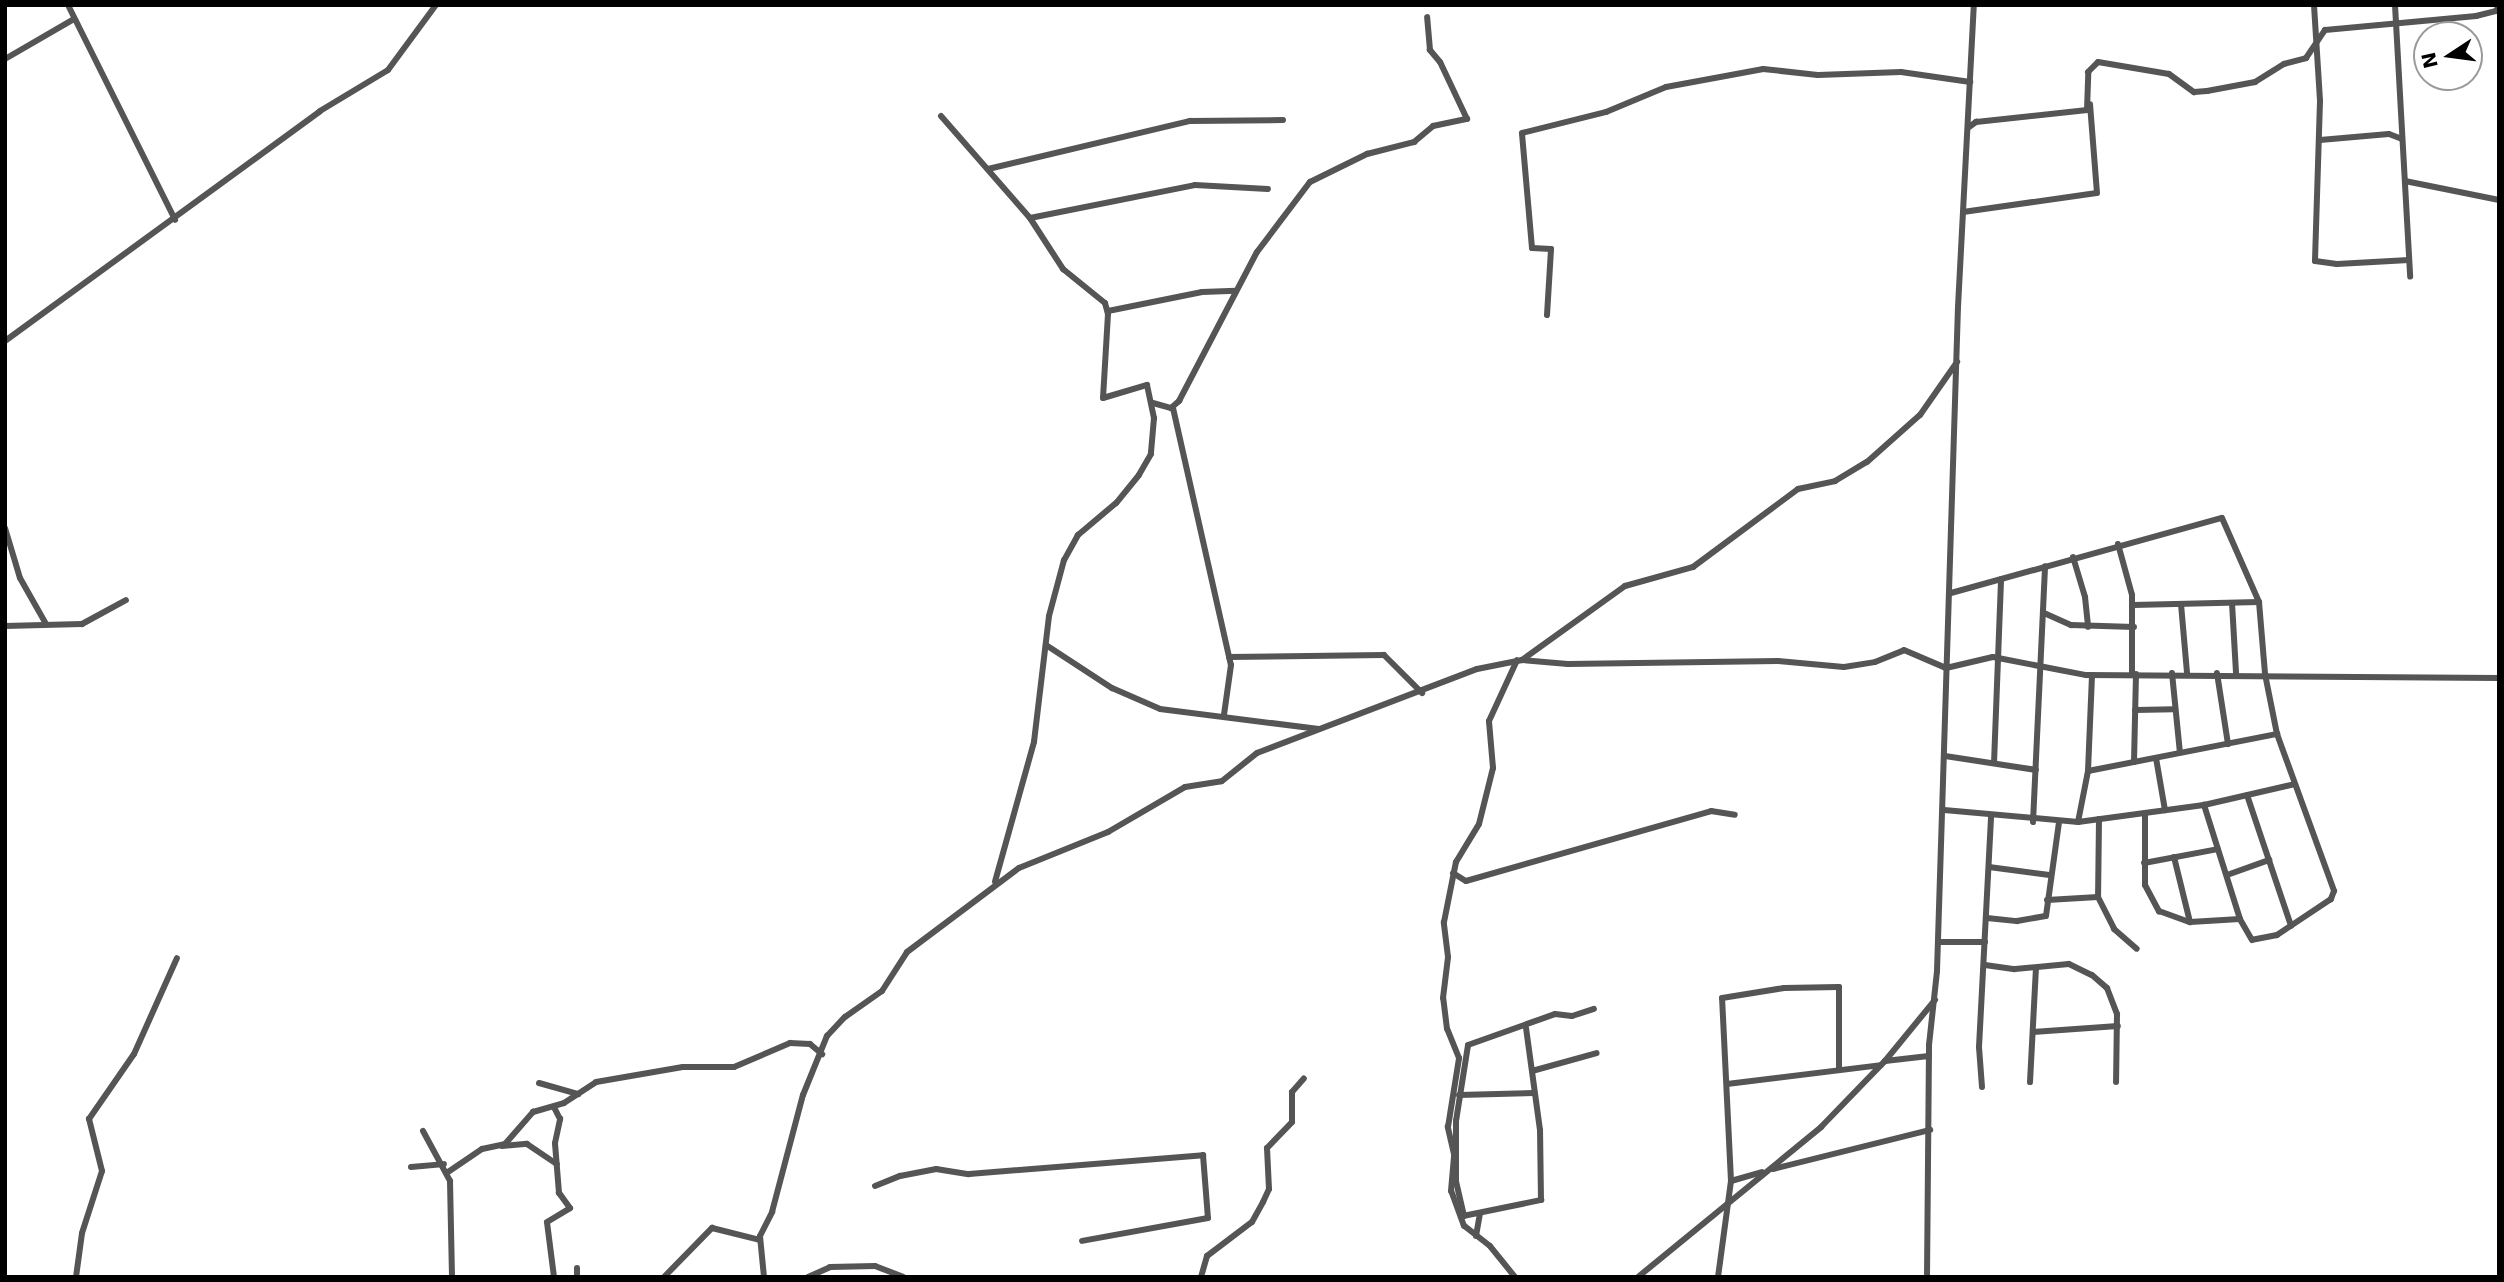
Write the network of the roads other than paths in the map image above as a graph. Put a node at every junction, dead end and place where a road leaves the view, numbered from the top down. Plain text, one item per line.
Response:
1 (68, 5) edge
2 (436, 5) edge
3 (1974, 5) edge
4 (2314, 5) edge
5 (2395, 5) edge
6 (2499, 8) edge
7 (1427, 17) dead end
8 (74, 19) junction
9 (2396, 22) junction
10 (2316, 39) junction
11 (5, 59) edge
12 (1970, 82) junction
13 (2090, 104) junction
14 (941, 116) dead end
15 (1283, 120) dead end
16 (1969, 127) junction
17 (2402, 139) junction
18 (2320, 140) junction
19 (988, 169) junction
20 (2405, 181) junction
21 (1268, 189) dead end
22 (2499, 201) edge
23 (1963, 212) junction
24 (1030, 218) junction
25 (174, 220) junction
26 (2409, 260) junction
27 (2410, 277) dead end
28 (1236, 291) junction
29 (1108, 311) junction
30 (1547, 315) dead end
31 (6, 339) edge
32 (1958, 361) junction
33 (1153, 403) junction
34 (1173, 408) junction
35 (5, 528) edge
36 (2118, 544) junction
37 (2073, 557) junction
38 (2045, 566) junction
39 (2001, 579) junction
40 (1951, 593) junction
41 (126, 600) dead end
42 (2259, 602) junction
43 (2232, 603) junction
44 (2133, 604) junction
45 (2182, 604) junction
46 (2044, 613) junction
47 (46, 624) junction
48 (5, 626) edge
49 (2088, 626) junction
50 (2134, 627) junction
51 (1046, 645) junction
52 (1229, 657) junction
53 (1997, 657) junction
54 (1520, 660) junction
55 (2042, 666) junction
56 (1946, 668) junction
57 (2172, 673) junction
58 (2187, 673) junction
59 (2217, 673) junction
60 (2236, 673) junction
61 (2134, 674) junction
62 (2265, 674) junction
63 (2092, 675) junction
64 (2499, 678) edge
65 (1422, 693) junction
66 (2174, 709) junction
67 (2135, 710) junction
68 (1224, 715) junction
69 (1321, 729) junction
70 (2277, 734) junction
71 (2228, 744) junction
72 (2180, 753) junction
73 (1945, 756) junction
74 (2156, 758) junction
75 (2134, 762) junction
76 (1994, 763) junction
77 (2036, 770) junction
78 (2088, 771) junction
79 (2295, 784) junction
80 (2247, 795) junction
81 (2204, 805) junction
82 (1944, 810) junction
83 (2165, 810) junction
84 (2145, 813) junction
85 (1735, 815) dead end
86 (1991, 816) junction
87 (2099, 820) junction
88 (2033, 821) junction
89 (2059, 822) junction
90 (2078, 822) junction
91 (2218, 849) junction
92 (2174, 858) junction
93 (2269, 860) junction
94 (2144, 863) junction
95 (1989, 867) junction
96 (1453, 873) junction
97 (2049, 875) junction
98 (2227, 875) junction
99 (994, 884) junction
100 (2098, 897) junction
101 (2047, 900) junction
102 (1987, 918) junction
103 (2240, 919) junction
104 (2190, 922) junction
105 (2291, 926) junction
106 (1938, 942) junction
107 (1985, 942) junction
108 (2137, 949) dead end
109 (177, 958) dead end
110 (1985, 965) junction
111 (2036, 968) junction
112 (1935, 1000) junction
113 (1594, 1009) dead end
114 (2118, 1026) junction
115 (1526, 1028) junction
116 (2033, 1032) junction
117 (1597, 1053) dead end
118 (822, 1054) junction
119 (1929, 1056) junction
120 (1883, 1063) junction
121 (1839, 1068) junction
122 (1532, 1071) junction
123 (1304, 1078) dead end
124 (2030, 1082) dead end
125 (2116, 1082) dead end
126 (538, 1083) dead end
127 (1727, 1084) junction
128 (1982, 1087) dead end
129 (1534, 1093) junction
130 (578, 1094) junction
131 (1459, 1094) junction
132 (554, 1107) junction
133 (1930, 1130) junction
134 (423, 1131) dead end
135 (500, 1147) junction
136 (444, 1164) junction
137 (557, 1164) junction
138 (411, 1167) dead end
139 (1770, 1170) junction
140 (448, 1172) junction
141 (1731, 1181) junction
142 (875, 1186) dead end
143 (1729, 1199) junction
144 (1480, 1213) junction
145 (1462, 1216) junction
146 (1476, 1236) junction
147 (760, 1240) junction
148 (1082, 1241) dead end
149 (577, 1268) dead end
150 (76, 1277) edge
151 (452, 1277) edge
152 (554, 1277) edge
153 (577, 1277) edge
154 (664, 1277) edge
155 (764, 1277) edge
156 (808, 1277) edge
157 (903, 1277) edge
158 (1201, 1277) edge
159 (1515, 1277) edge
160 (1638, 1277) edge
161 (1718, 1277) edge
162 (1927, 1277) edge

1 - 8 street
2 - 25 street
3 - 12 street
4 - 10 street
5 - 9 street
6 - 9 street
7 - 28 street
8 - 11 street
8 - 25 street
9 - 10 street
9 - 17 street
10 - 13 street
10 - 18 street
12 - 16 street
12 - 30 street
13 - 16 street
13 - 23 street
14 - 19 street
15 - 19 street
16 - 23 street
17 - 18 street
17 - 20 street
18 - 26 street
19 - 24 street
20 - 22 street
20 - 26 street
21 - 24 street
23 - 32 street
24 - 29 street
25 - 31 street
26 - 27 street
28 - 29 street
28 - 34 street
29 - 33 street
32 - 40 street
32 - 54 street
33 - 34 street
33 - 51 street
34 - 52 street
35 - 47 street
36 - 37 street
36 - 42 street
36 - 44 street
37 - 38 street
37 - 49 street
38 - 39 street
38 - 46 street
39 - 40 street
39 - 53 street
40 - 56 street
41 - 47 street
42 - 43 street
42 - 62 street
43 - 45 street
43 - 60 street
44 - 45 street
44 - 50 street
45 - 58 street
46 - 49 street
46 - 55 street
47 - 48 street
49 - 50 street
50 - 61 street
51 - 68 street
51 - 99 street
52 - 65 street
52 - 68 street
53 - 55 street
53 - 56 street
53 - 76 street
54 - 56 street
54 - 65 street
54 - 96 street
55 - 63 street
55 - 77 street
56 - 73 street
57 - 58 street
57 - 61 street
57 - 66 street
58 - 59 street
59 - 60 street
59 - 71 street
60 - 62 street
61 - 63 street
61 - 67 street
62 - 64 street
62 - 70 street
63 - 78 street
65 - 69 street
66 - 67 street
66 - 72 street
67 - 75 street
68 - 69 street
69 - 99 street
70 - 71 street
70 - 79 street
71 - 72 street
72 - 74 street
73 - 76 street
73 - 82 street
74 - 75 street
74 - 83 street
75 - 78 street
76 - 77 street
77 - 88 street
78 - 90 street
79 - 80 street
79 - 105 street
80 - 81 street
80 - 93 street
81 - 83 street
81 - 91 street
82 - 86 street
82 - 106 street
83 - 84 street
84 - 87 street
84 - 94 street
85 - 96 street
86 - 88 street
86 - 95 street
87 - 90 street
87 - 100 street
88 - 89 street
89 - 90 street
89 - 97 street
91 - 92 street
91 - 98 street
92 - 94 street
92 - 104 street
93 - 98 street
93 - 105 street
94 - 104 street
95 - 97 street
95 - 102 street
96 - 145 street
97 - 101 street
98 - 103 street
99 - 118 street
100 - 101 street
100 - 108 street
101 - 102 street
102 - 107 street
103 - 104 street
103 - 105 street
106 - 107 street
106 - 112 street
107 - 110 street
109 - 150 street
110 - 111 street
110 - 128 street
111 - 114 street
111 - 116 street
112 - 119 street
112 - 120 street
113 - 115 street
114 - 116 street
114 - 125 street
115 - 122 street
115 - 131 street
116 - 124 street
117 - 122 street
118 - 130 street
118 - 147 street
119 - 120 street
119 - 133 street
120 - 121 street
120 - 139 street
121 - 127 street
121 - 127 street
122 - 129 street
123 - 158 street
126 - 130 street
127 - 141 street
129 - 131 street
129 - 144 street
130 - 132 street
131 - 145 street
132 - 135 street
132 - 137 street
133 - 139 street
133 - 162 street
134 - 136 street
135 - 137 street
135 - 140 street
136 - 138 street
136 - 140 street
137 - 152 street
139 - 141 street
139 - 143 street
140 - 151 street
141 - 143 street
142 - 148 street
143 - 160 street
143 - 161 street
144 - 145 street
144 - 146 street
145 - 146 street
146 - 159 street
147 - 154 street
147 - 155 street
149 - 153 street
156 - 157 street

